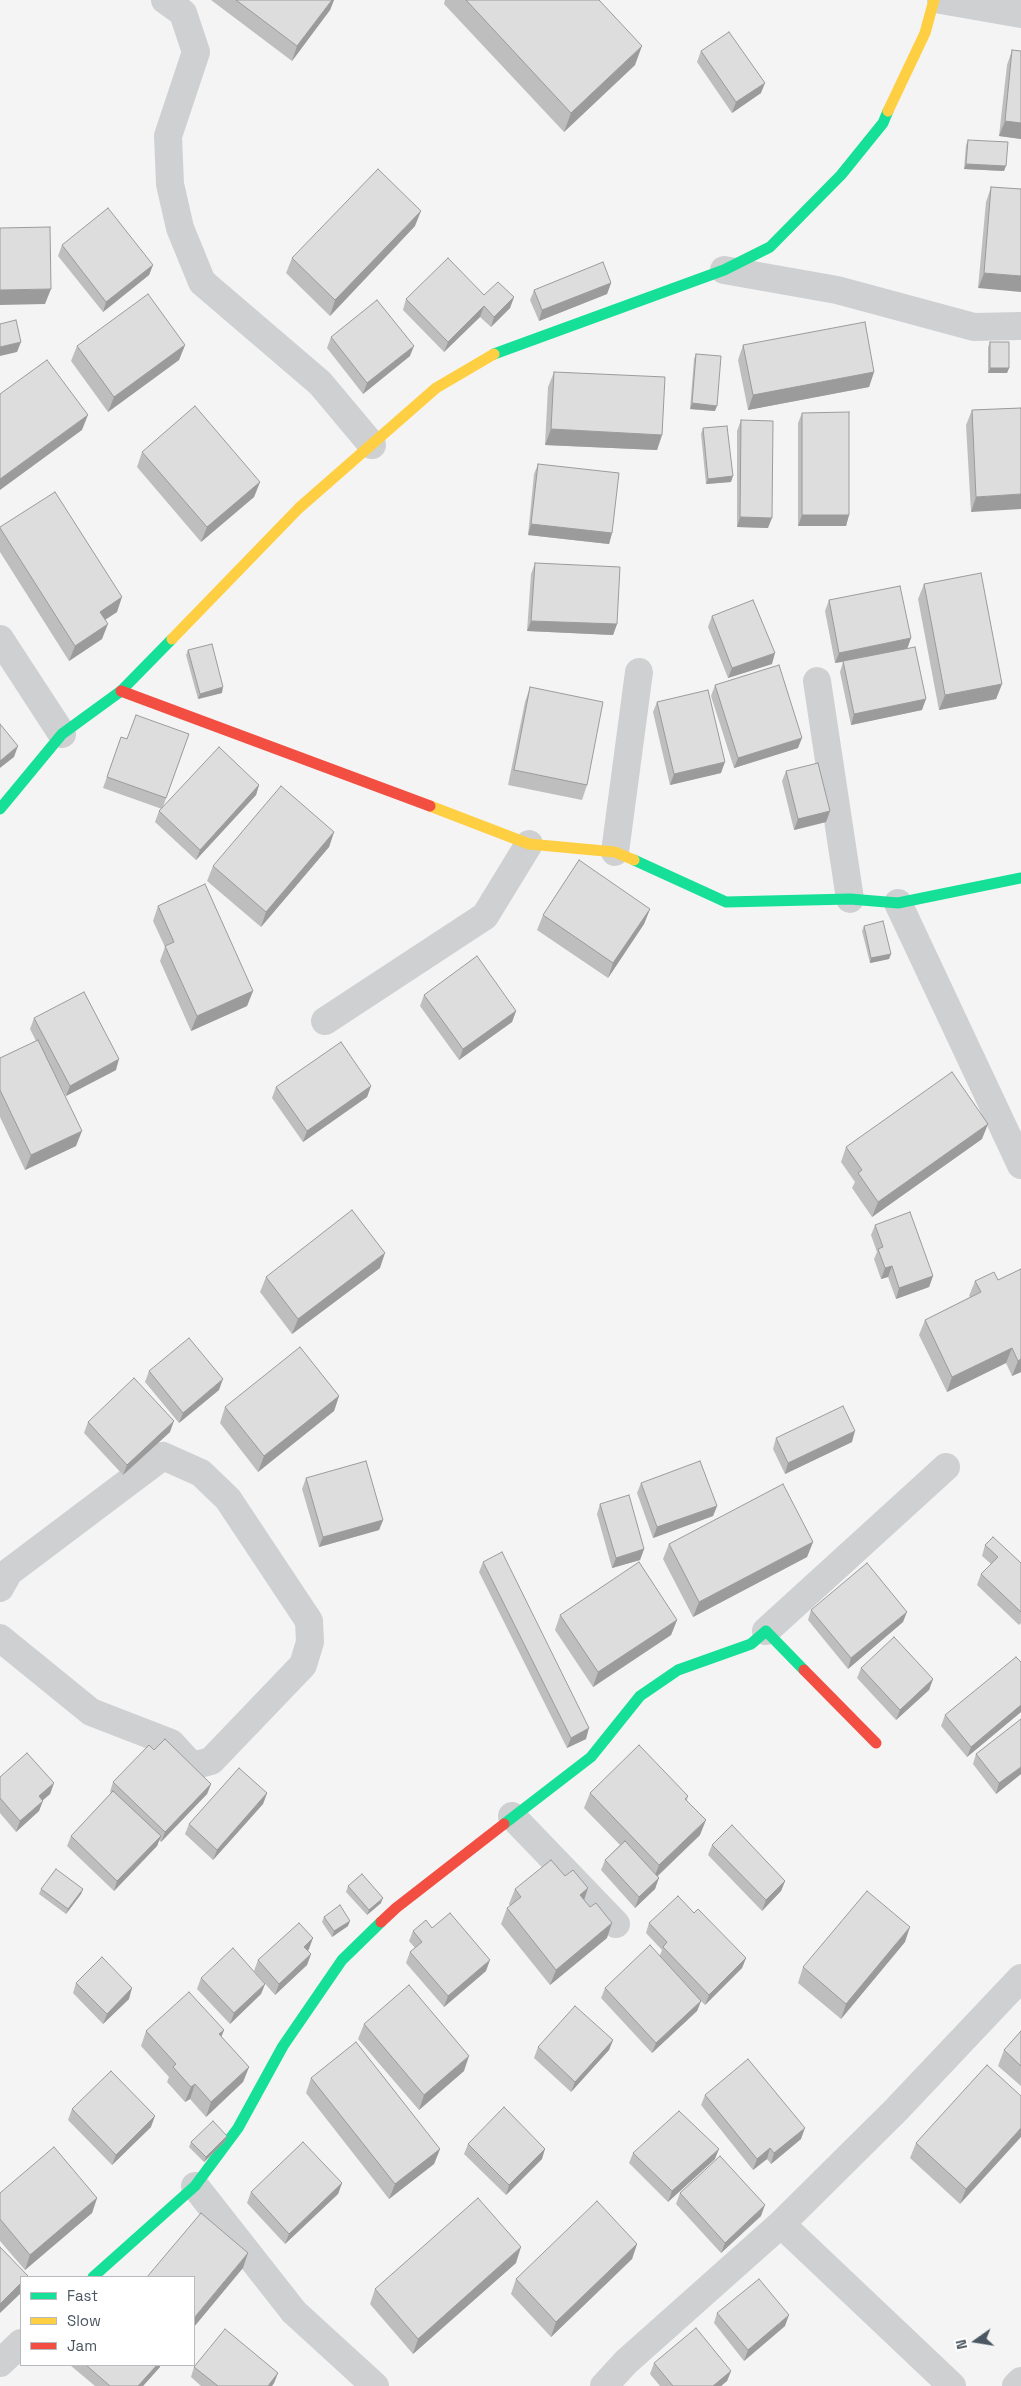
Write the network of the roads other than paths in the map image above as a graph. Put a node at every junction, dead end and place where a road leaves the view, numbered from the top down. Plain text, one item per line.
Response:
1 (165, 0) edge
2 (934, 0) edge
3 (941, 0) edge
4 (1021, 14) edge
5 (724, 270) junction
6 (1021, 326) edge
7 (372, 445) junction
8 (0, 639) edge
9 (639, 672) dead end
10 (817, 681) dead end
11 (121, 691) junction
12 (62, 734) junction
13 (0, 809) edge
14 (529, 844) junction
15 (614, 852) junction
16 (1021, 878) edge
17 (850, 899) junction
18 (898, 903) junction
19 (325, 1021) dead end
20 (1021, 1165) edge
21 (946, 1467) dead end
22 (0, 1588) edge
23 (766, 1632) junction
24 (0, 1638) edge
25 (876, 1743) dead end
26 (512, 1816) junction
27 (616, 1924) dead end
28 (1021, 1978) edge
29 (195, 2186) junction
30 (781, 2224) junction
31 (93, 2276) edge
32 (20, 2344) edge
33 (0, 2364) edge
34 (1021, 2382) edge
35 (375, 2386) edge
36 (604, 2386) edge
37 (952, 2386) edge
38 (1016, 2386) edge

1 - 7 street
2 - 5 street
3 - 4 street
5 - 6 street
5 - 7 street
7 - 11 street
8 - 12 street
9 - 15 street
10 - 17 street
11 - 12 street
11 - 14 street
12 - 13 street
14 - 15 street
14 - 19 street
15 - 17 street
16 - 18 street
17 - 18 street
18 - 20 street
21 - 23 street
22 - 24 street
23 - 25 street
23 - 26 street
26 - 27 street
26 - 29 street
28 - 30 street
29 - 31 street
29 - 35 street
30 - 36 street
30 - 37 street
32 - 33 street
34 - 38 street

